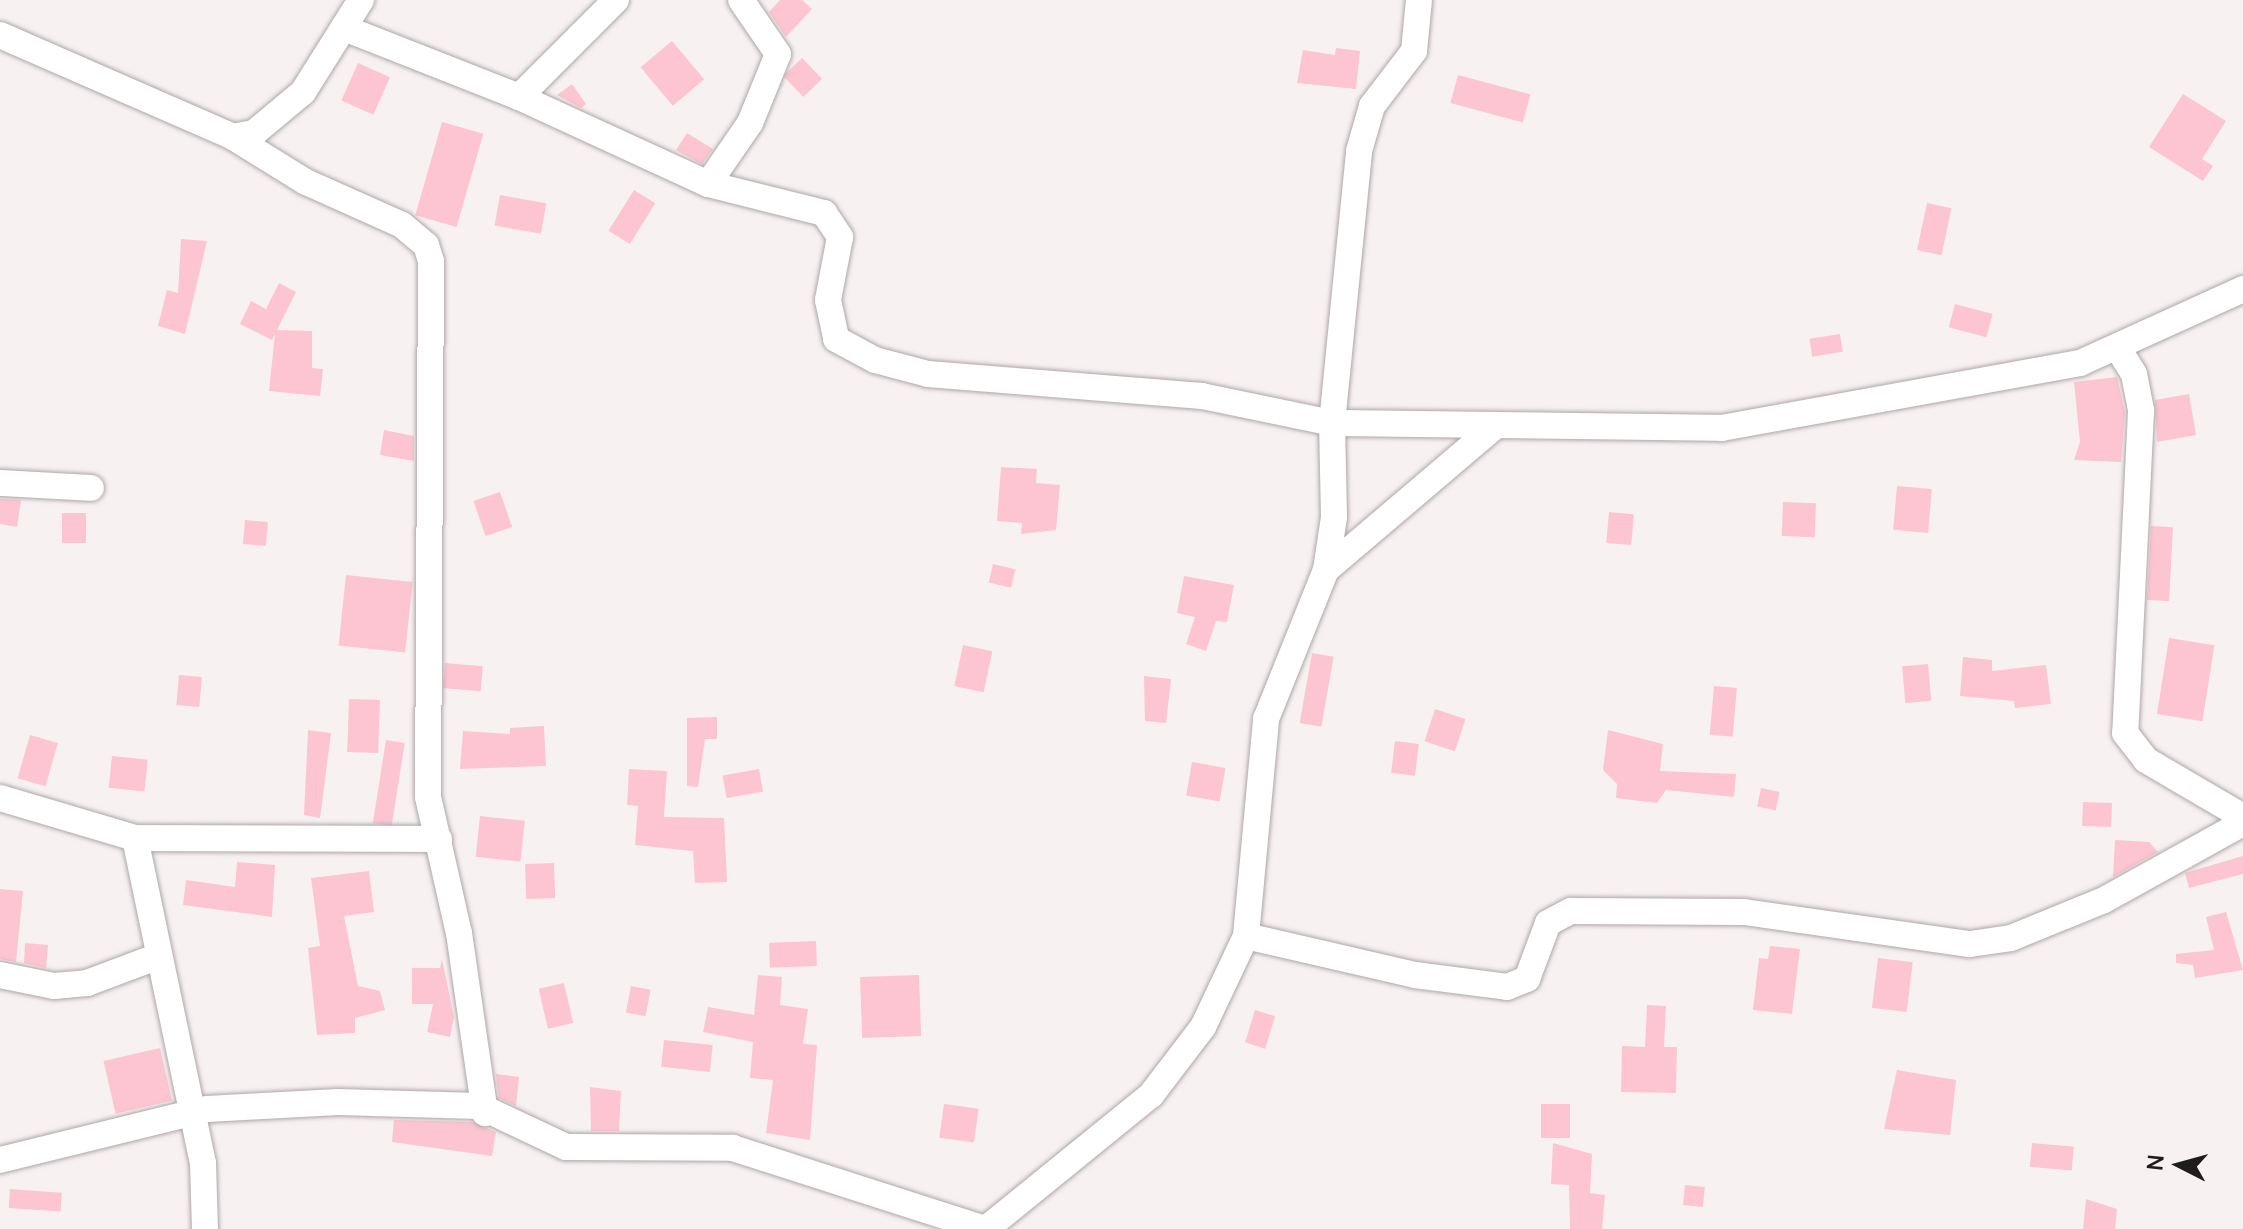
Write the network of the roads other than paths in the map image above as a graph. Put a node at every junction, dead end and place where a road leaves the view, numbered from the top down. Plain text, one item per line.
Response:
1 (361, 0) edge
2 (616, 0) edge
3 (741, 0) edge
4 (1419, 0) edge
5 (344, 28) junction
6 (0, 35) edge
7 (519, 97) junction
8 (233, 137) junction
9 (708, 184) junction
10 (2243, 289) edge
11 (2119, 350) junction
12 (1332, 423) junction
13 (1494, 427) junction
14 (0, 483) edge
15 (91, 488) dead end
16 (1326, 570) junction
17 (0, 798) edge
18 (2243, 817) edge
19 (2243, 823) edge
20 (135, 838) junction
21 (439, 839) junction
22 (1246, 936) junction
23 (156, 957) junction
24 (0, 975) edge
25 (485, 1113) junction
26 (191, 1114) junction
27 (0, 1160) edge
28 (205, 1229) edge
29 (986, 1229) edge

1 - 5 street
2 - 7 street
3 - 9 street
4 - 12 street
5 - 7 street
5 - 8 street
6 - 8 street
7 - 9 street
8 - 21 street
9 - 12 street
10 - 11 street
11 - 13 street
11 - 18 street
12 - 13 street
12 - 16 street
13 - 16 street
14 - 15 street
16 - 22 street
17 - 20 street
19 - 22 street
20 - 21 street
20 - 23 street
21 - 25 street
22 - 29 street
23 - 24 street
23 - 26 street
25 - 26 street
25 - 29 street
26 - 27 street
26 - 28 street

